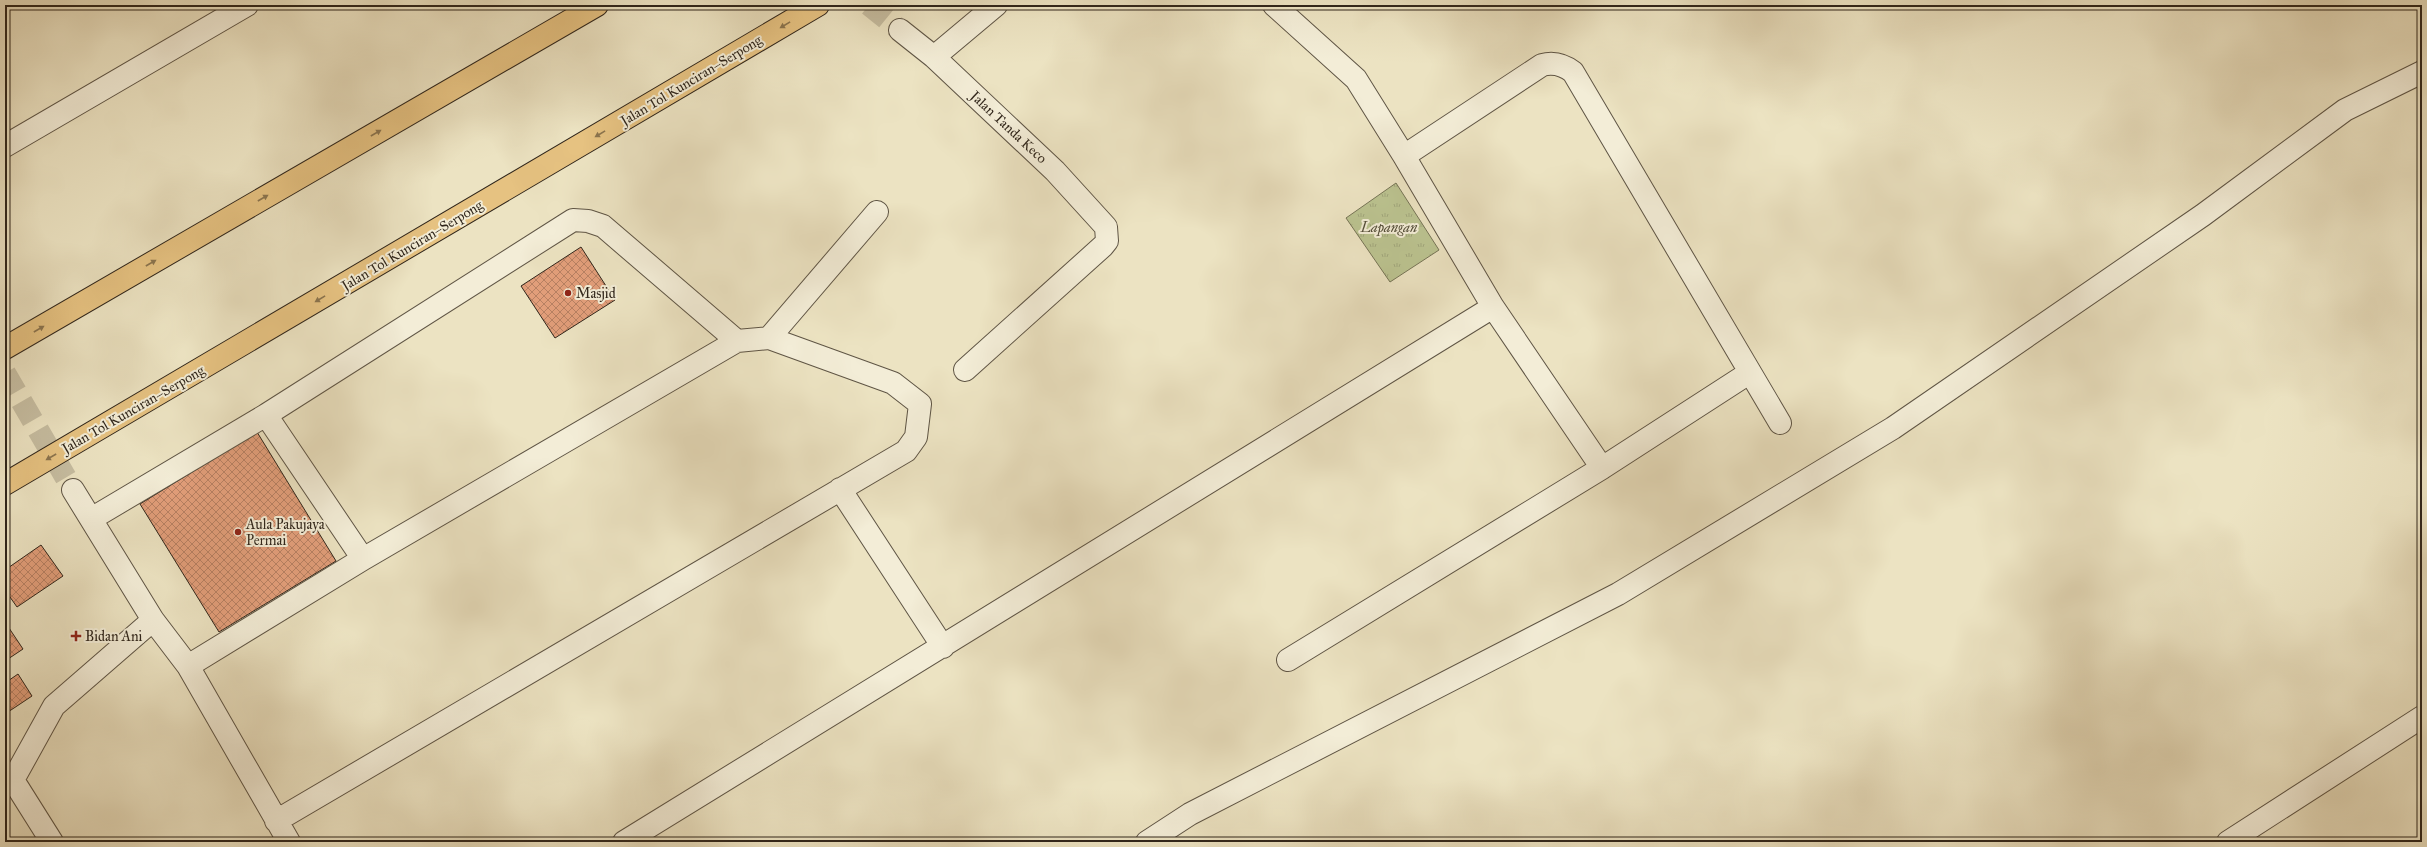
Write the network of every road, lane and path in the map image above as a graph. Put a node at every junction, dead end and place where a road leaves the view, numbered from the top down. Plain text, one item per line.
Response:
1 (247, 5) edge
2 (597, 5) edge
3 (818, 5) edge
4 (996, 5) edge
5 (1274, 5) edge
6 (900, 30) tunnel mouth
7 (934, 57) junction
8 (2422, 72) edge
9 (5, 146) edge
10 (1404, 156) junction
11 (876, 212) dead end
12 (1493, 306) junction
13 (770, 338) junction
14 (737, 341) junction
15 (5, 348) edge
16 (965, 370) dead end
17 (1749, 373) junction
18 (266, 415) junction
19 (1780, 423) dead end
20 (1602, 468) junction
21 (5, 484) edge
22 (840, 489) junction
23 (73, 490) tunnel mouth
24 (91, 519) junction
25 (362, 559) junction
26 (153, 620) junction
27 (943, 647) junction
28 (1288, 660) dead end
29 (188, 666) junction
30 (2422, 717) edge
31 (9, 782) edge
32 (276, 821) junction
33 (52, 842) edge
34 (290, 842) edge
35 (624, 842) edge
36 (1147, 842) edge
37 (2228, 842) edge

1 - 9 street
15 -> 2 highway
3 -> 21 highway, Jalan Tol Kunciran–Serpong
4 - 7 street
5 - 10 street
6 - 7 street, Jalan Tanda Keco
7 - 16 street, Jalan Tanda Keco
8 - 36 street
10 - 12 street
10 - 17 street
11 - 13 street
12 - 20 street
12 - 27 street
13 - 14 street
13 - 22 street
14 - 18 street
14 - 25 street
17 - 19 street
17 - 20 street
18 - 24 street
18 - 25 street
20 - 28 street
22 - 27 street
22 - 32 street
23 - 24 street
24 - 26 street
25 - 29 street
26 - 29 street
26 - 31 street
27 - 35 street
29 - 32 street
30 - 37 street
31 - 33 street
32 - 34 street

